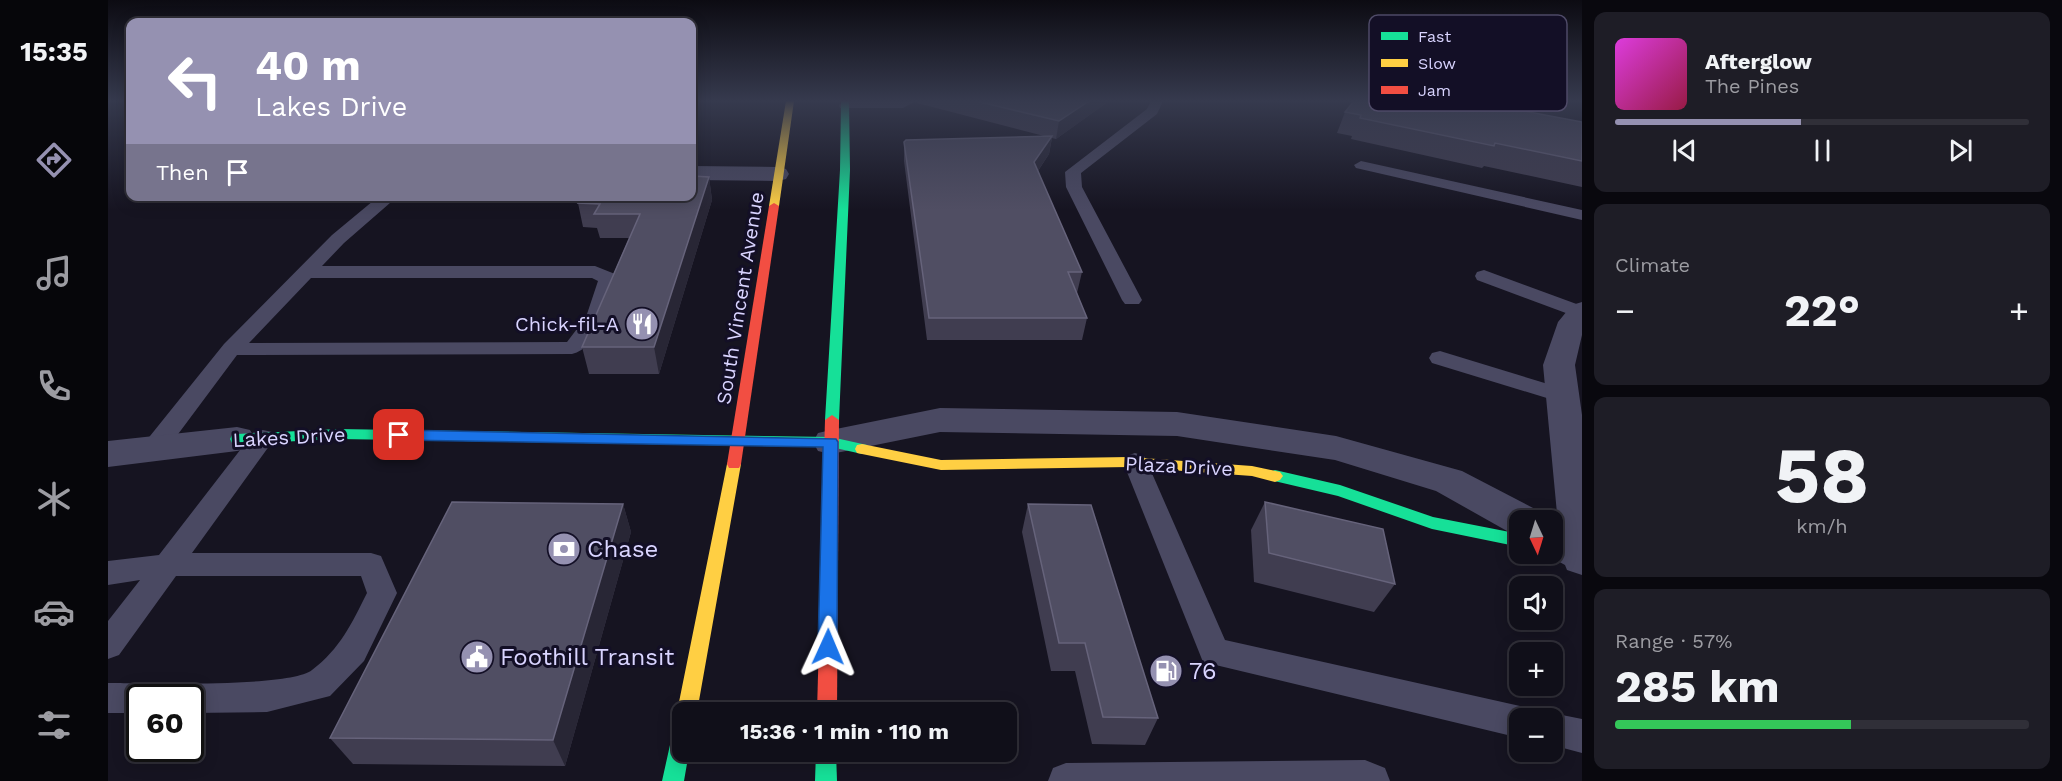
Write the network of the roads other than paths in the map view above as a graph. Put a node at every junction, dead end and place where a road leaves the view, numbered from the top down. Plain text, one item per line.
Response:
1 (784, 137) edge
2 (845, 137) edge
3 (1117, 137) edge
4 (1361, 165) dead end
5 (696, 173) edge
6 (778, 174) junction
7 (383, 201) edge
8 (1582, 215) edge
9 (305, 272) junction
10 (1484, 276) dead end
11 (1131, 300) dead end
12 (1582, 312) edge
13 (231, 350) junction
14 (1440, 358) dead end
15 (1563, 396) junction
16 (250, 439) junction
17 (737, 441) junction
18 (831, 442) junction
19 (155, 447) junction
20 (108, 454) edge
21 (1135, 462) junction
22 (1509, 514) edge
23 (1509, 539) edge
24 (1563, 545) edge
25 (1563, 551) edge
26 (1582, 556) edge
27 (169, 565) junction
28 (108, 573) edge
29 (108, 645) edge
30 (108, 698) edge
31 (126, 698) edge
32 (204, 698) edge
33 (689, 702) edge
34 (827, 702) edge
35 (1509, 719) edge
36 (1563, 732) edge
37 (1582, 736) edge
38 (677, 762) edge
39 (826, 762) edge
40 (1368, 779) edge
41 (674, 781) edge
42 (826, 781) edge
43 (1066, 781) edge

1 - 6 main road, South Vincent Avenue
2 - 18 main road
3 - 11 lane
4 - 8 lane
5 - 6 street
6 - 17 main road, South Vincent Avenue
7 - 9 lane
9 - 13 lane
9 - 13 lane
10 - 12 lane
12 - 15 street
13 - 19 lane
14 - 15 lane
15 - 26 street
16 - 17 main road, Lakes Drive
16 - 19 street, Lakes Drive
16 - 27 lane
17 - 18 main road, Lakes Drive
17 - 33 main road, South Vincent Avenue
18 - 21 main road, Plaza Drive
18 - 22 street
18 - 34 main road
19 - 20 street, Lakes Drive
21 - 23 main road, Plaza Drive
21 - 35 lane
24 - 26 street
25 - 26 street
27 - 28 lane
27 - 29 lane
27 - 32 lane
30 - 31 lane
36 - 37 lane
38 - 41 main road
39 - 42 main road
40 - 43 lane

